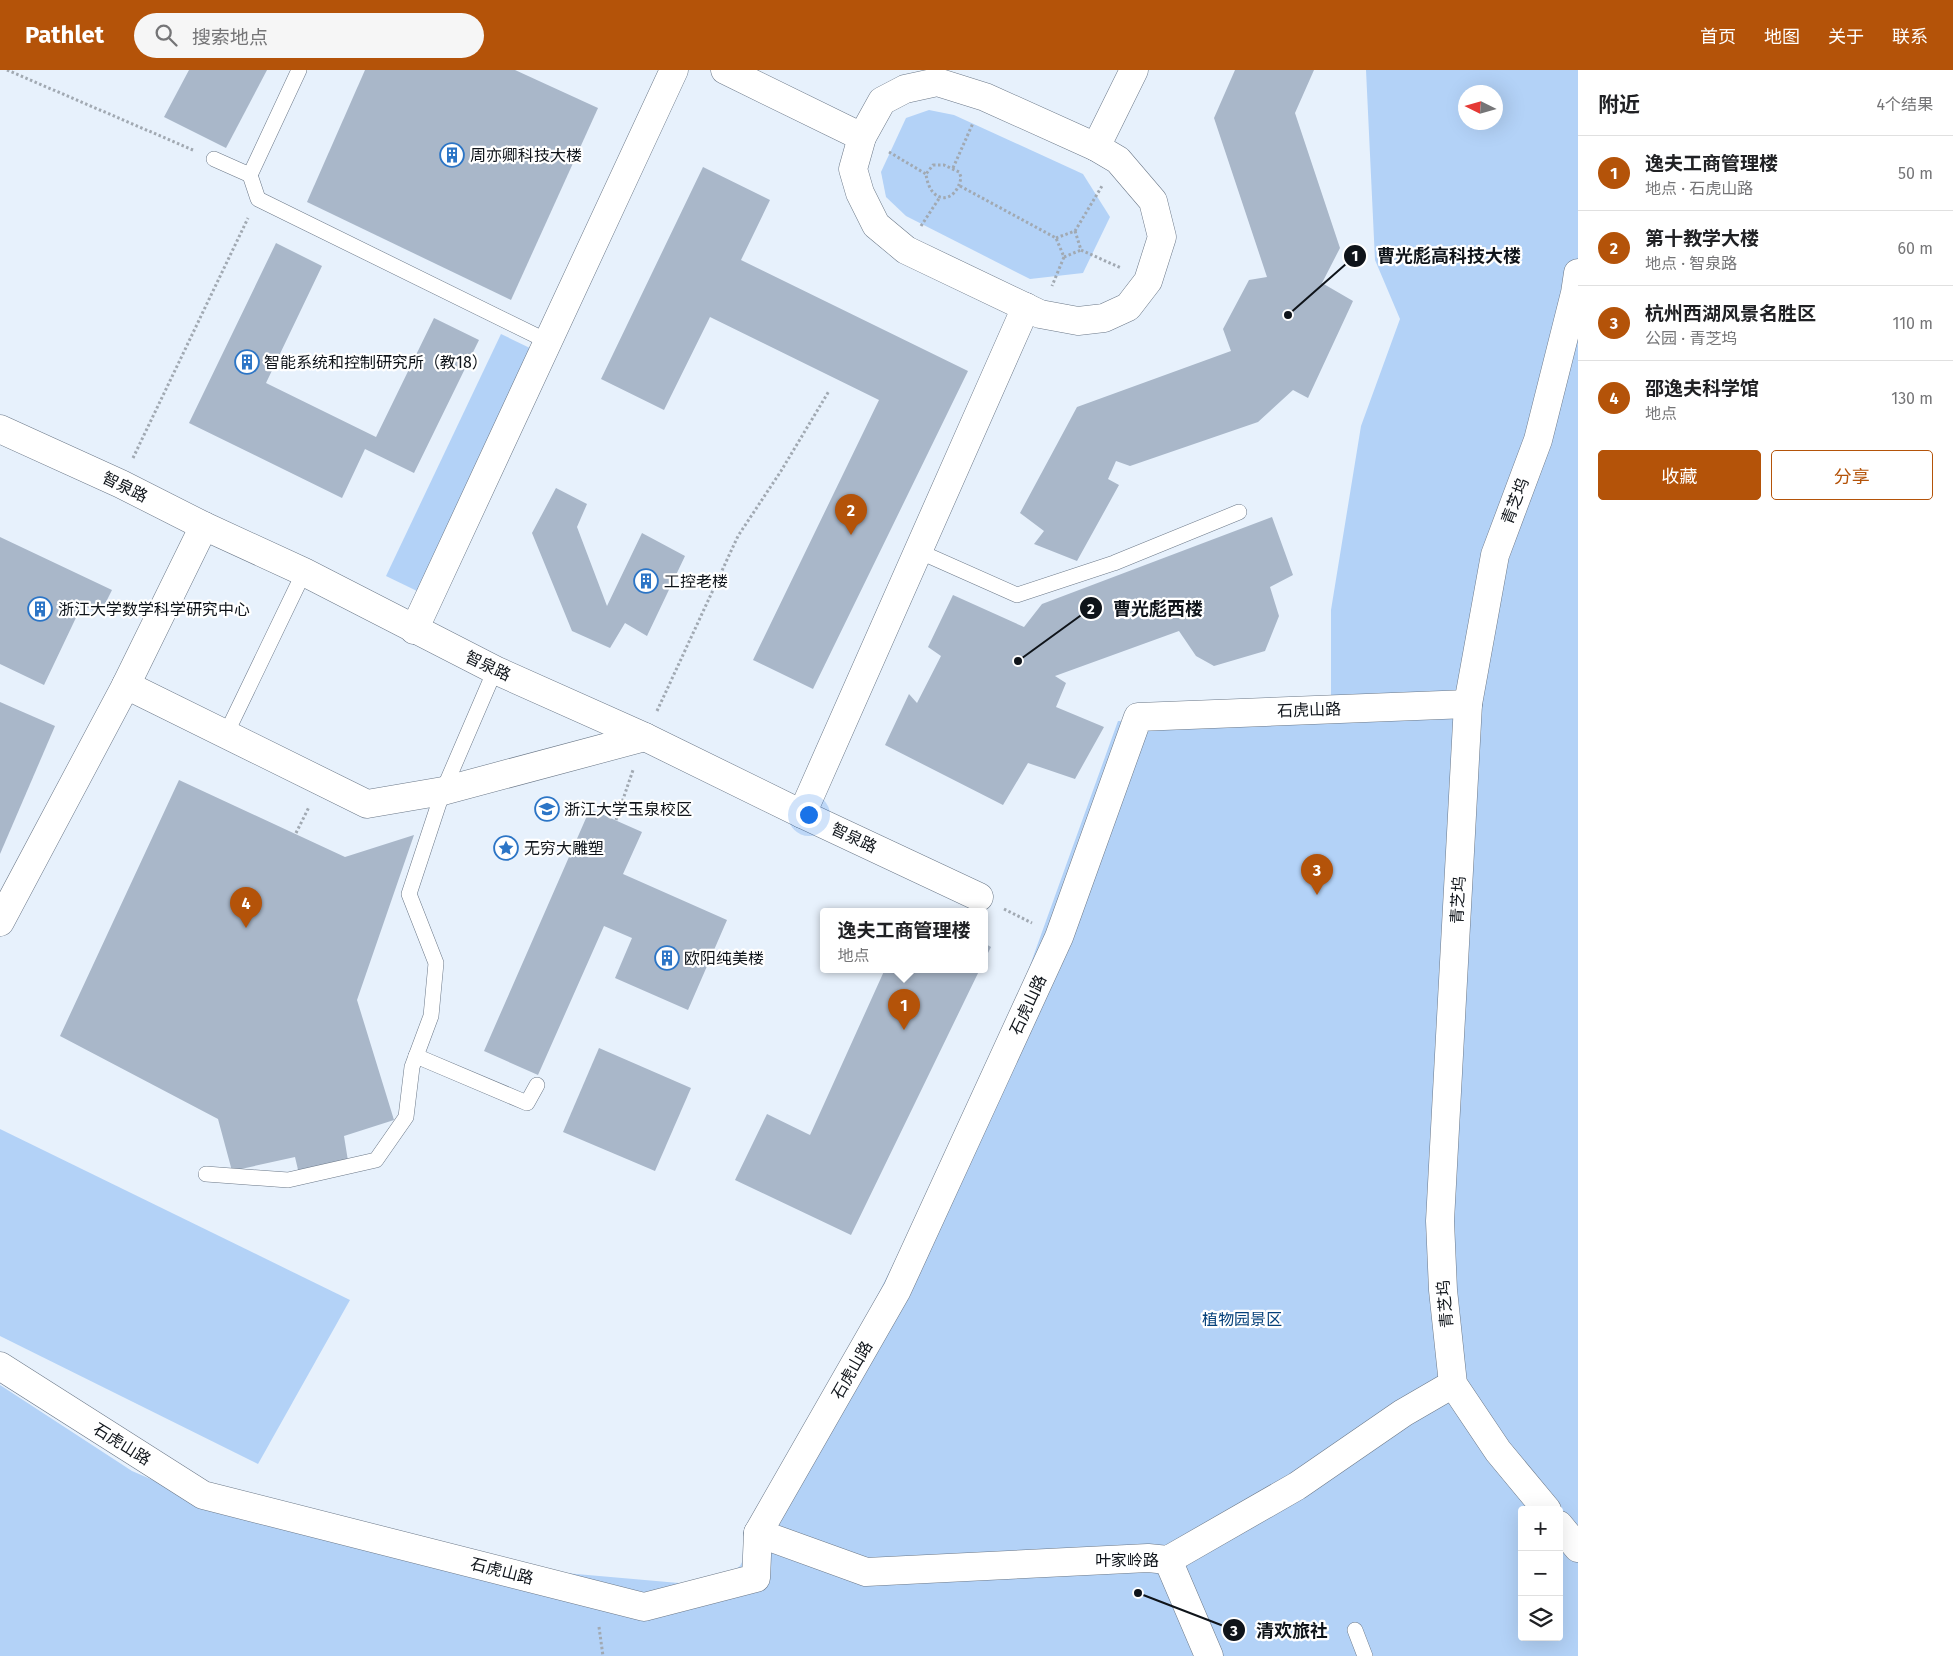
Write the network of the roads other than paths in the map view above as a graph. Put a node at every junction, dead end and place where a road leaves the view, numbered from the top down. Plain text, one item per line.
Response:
1 (299, 70) edge
2 (674, 70) edge
3 (725, 70) edge
4 (1134, 70) edge
5 (862, 137) junction
6 (1107, 154) junction
7 (214, 159) road end
8 (250, 175) junction
9 (1577, 286) edge
10 (1033, 310) junction
11 (547, 341) junction
12 (0, 430) edge
13 (1239, 512) dead end
14 (204, 526) junction
15 (918, 551) junction
16 (304, 572) junction
17 (414, 630) junction
18 (495, 670) junction
19 (126, 685) junction
20 (1468, 704) junction
21 (226, 734) junction
22 (645, 736) junction
23 (442, 791) junction
24 (802, 814) junction
25 (979, 897) road end
26 (0, 922) edge
27 (416, 1056) junction
28 (537, 1085) dead end
29 (206, 1174) dead end
30 (0, 1366) edge
31 (1453, 1384) junction
32 (1544, 1506) edge
33 (1563, 1530) edge
34 (758, 1533) junction
35 (1578, 1548) edge
36 (1168, 1560) junction
37 (1355, 1630) dead end
38 (1209, 1656) edge
39 (1365, 1656) edge

1 - 8 lane
2 - 11 street
3 - 5 street
4 - 6 street
5 - 6 street
5 - 10 street
6 - 10 street
7 - 8 lane
8 - 11 lane
9 - 20 street, 青芝坞
10 - 15 street
11 - 17 street
12 - 14 street, 智泉路
13 - 15 lane
14 - 16 street, 智泉路
14 - 19 street
15 - 24 street
16 - 17 street, 智泉路
16 - 21 lane
17 - 18 street, 智泉路
18 - 22 street, 智泉路
18 - 23 lane
19 - 21 street
19 - 26 street
20 - 31 street, 青芝坞
20 - 34 street, 石虎山路
21 - 23 street
22 - 23 street
22 - 24 street, 智泉路
23 - 27 lane
24 - 25 street, 智泉路
27 - 28 lane
27 - 29 lane
30 - 34 street, 石虎山路
31 - 32 street, 青芝坞
31 - 36 street, 叶家岭路
33 - 35 street
34 - 36 street, 叶家岭路
36 - 38 street
37 - 39 lane

